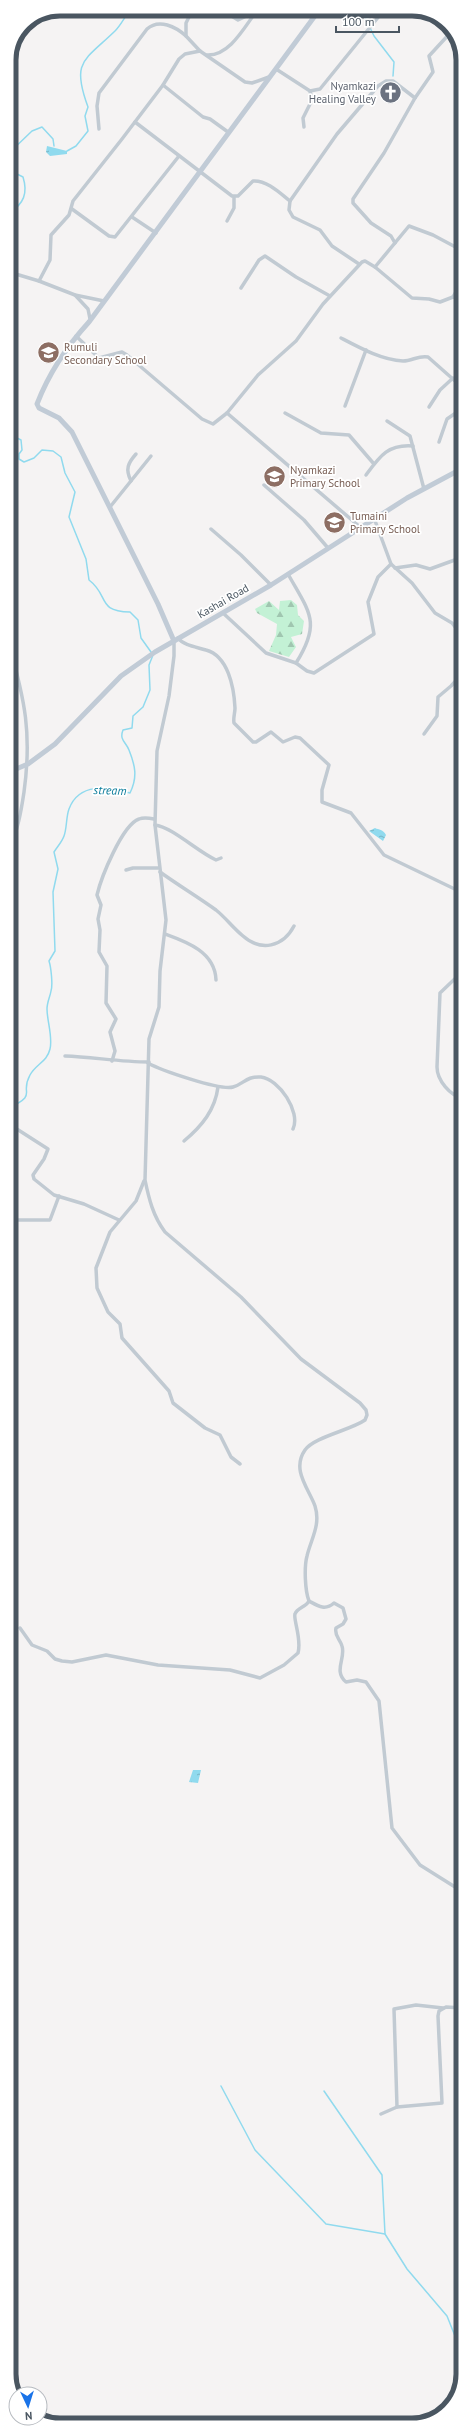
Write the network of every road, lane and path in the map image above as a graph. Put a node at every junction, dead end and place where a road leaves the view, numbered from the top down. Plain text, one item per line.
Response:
1 (189, 16) edge
2 (231, 16) edge
3 (249, 16) edge
4 (253, 16) edge
5 (309, 16) edge
6 (315, 16) edge
7 (379, 16) edge
8 (313, 19) junction
9 (186, 36) junction
10 (448, 36) edge
11 (200, 51) junction
12 (206, 55) junction
13 (276, 69) junction
14 (269, 78) junction
15 (163, 86) junction
16 (310, 91) junction
17 (415, 98) junction
18 (134, 122) junction
19 (304, 128) dead end
20 (99, 129) dead end
21 (228, 132) junction
22 (179, 156) junction
23 (201, 172) junction
24 (234, 197) junction
25 (290, 201) junction
26 (72, 209) junction
27 (132, 216) junction
28 (227, 221) dead end
29 (156, 233) junction
30 (395, 243) junction
31 (456, 248) edge
32 (359, 264) junction
33 (375, 267) junction
34 (16, 274) edge
35 (39, 281) junction
36 (241, 288) dead end
37 (456, 292) edge
38 (75, 295) junction
39 (330, 296) junction
40 (453, 297) junction
41 (456, 298) edge
42 (104, 301) junction
43 (89, 322) junction
44 (76, 336) junction
45 (341, 338) dead end
46 (366, 350) junction
47 (453, 378) junction
48 (456, 381) edge
49 (345, 406) dead end
50 (429, 407) dead end
51 (227, 413) junction
52 (285, 413) dead end
53 (456, 413) edge
54 (387, 421) dead end
55 (439, 442) dead end
56 (413, 446) junction
57 (136, 454) dead end
58 (151, 456) dead end
59 (374, 464) junction
60 (456, 472) edge
61 (366, 475) dead end
62 (131, 481) junction
63 (264, 485) dead end
64 (424, 489) junction
65 (110, 506) junction
66 (374, 518) junction
67 (360, 527) junction
68 (211, 529) dead end
69 (328, 548) junction
70 (456, 560) edge
71 (392, 564) junction
72 (395, 568) junction
73 (288, 574) junction
74 (271, 585) junction
75 (223, 613) junction
76 (456, 628) edge
77 (176, 640) junction
78 (296, 663) junction
79 (16, 674) edge
80 (456, 681) edge
81 (424, 734) dead end
82 (28, 764) junction
83 (16, 769) edge
84 (154, 819) junction
85 (155, 825) junction
86 (16, 829) edge
87 (221, 858) dead end
88 (126, 870) dead end
89 (159, 870) junction
90 (456, 890) edge
91 (294, 926) dead end
92 (165, 934) junction
93 (456, 978) edge
94 (216, 980) dead end
95 (65, 1056) dead end
96 (112, 1061) junction
97 (148, 1063) junction
98 (218, 1087) junction
99 (456, 1095) edge
100 (16, 1128) edge
101 (293, 1129) dead end
102 (184, 1141) dead end
103 (145, 1180) junction
104 (59, 1196) junction
105 (16, 1220) edge
106 (119, 1220) junction
107 (240, 1464) dead end
108 (309, 1601) junction
109 (20, 1628) dead end
110 (456, 1888) edge
111 (443, 2008) junction
112 (456, 2008) edge
113 (397, 2107) junction
114 (381, 2114) dead end

1 - 9 street
2 - 3 street
4 - 12 street
5 - 8 street
6 - 8 street
7 - 16 street
8 - 13 street
9 - 11 street
9 - 20 street
10 - 17 street
11 - 12 street
11 - 15 street
12 - 14 street
13 - 14 street
13 - 16 street
14 - 21 street
15 - 18 street
15 - 21 street
16 - 19 street
17 - 25 street
17 - 30 street
18 - 22 street
18 - 26 street
21 - 23 street
22 - 23 street
22 - 27 street
23 - 24 street
23 - 29 street
24 - 25 street
24 - 28 street
25 - 32 street
26 - 27 street
26 - 35 street
27 - 29 street
29 - 42 street
30 - 31 street
30 - 33 street
32 - 33 street
32 - 39 street
33 - 40 street
34 - 35 street
35 - 38 street
36 - 39 street
37 - 40 street
38 - 42 street
38 - 43 street
39 - 51 street
40 - 41 street
42 - 43 street
43 - 44 street
44 - 51 street
44 - 65 street
45 - 46 street
46 - 47 street
46 - 49 street
47 - 48 street
47 - 50 street
51 - 67 street
52 - 59 street
53 - 55 street
54 - 56 street
56 - 59 street
56 - 64 street
57 - 62 street
58 - 62 street
59 - 61 street
60 - 64 street, Kashai Road
62 - 65 street
63 - 69 street
64 - 66 street, Kashai Road
65 - 77 street
66 - 67 street, Kashai Road
66 - 71 street
67 - 69 street, Kashai Road
68 - 74 street
69 - 73 street, Kashai Road
70 - 72 street
71 - 72 street
71 - 78 street
72 - 76 street
73 - 74 street, Kashai Road
73 - 78 street
74 - 75 street, Kashai Road
75 - 77 street, Kashai Road
75 - 78 street
77 - 82 street, Kashai Road
77 - 84 street
77 - 90 street
79 - 82 street
80 - 81 street
82 - 83 street, Kashai Road
82 - 86 street
84 - 85 street
84 - 96 street
85 - 87 street
85 - 89 street
88 - 89 street
89 - 91 street
89 - 92 street
92 - 94 street
92 - 97 street
93 - 99 street
95 - 96 street
96 - 97 street
97 - 98 street
97 - 103 street
98 - 101 street
98 - 102 street
100 - 104 street
103 - 106 street
103 - 108 street
104 - 105 street
104 - 106 street
106 - 107 street
108 - 109 street
108 - 110 street
111 - 112 street
111 - 113 street
111 - 113 street
113 - 114 street

